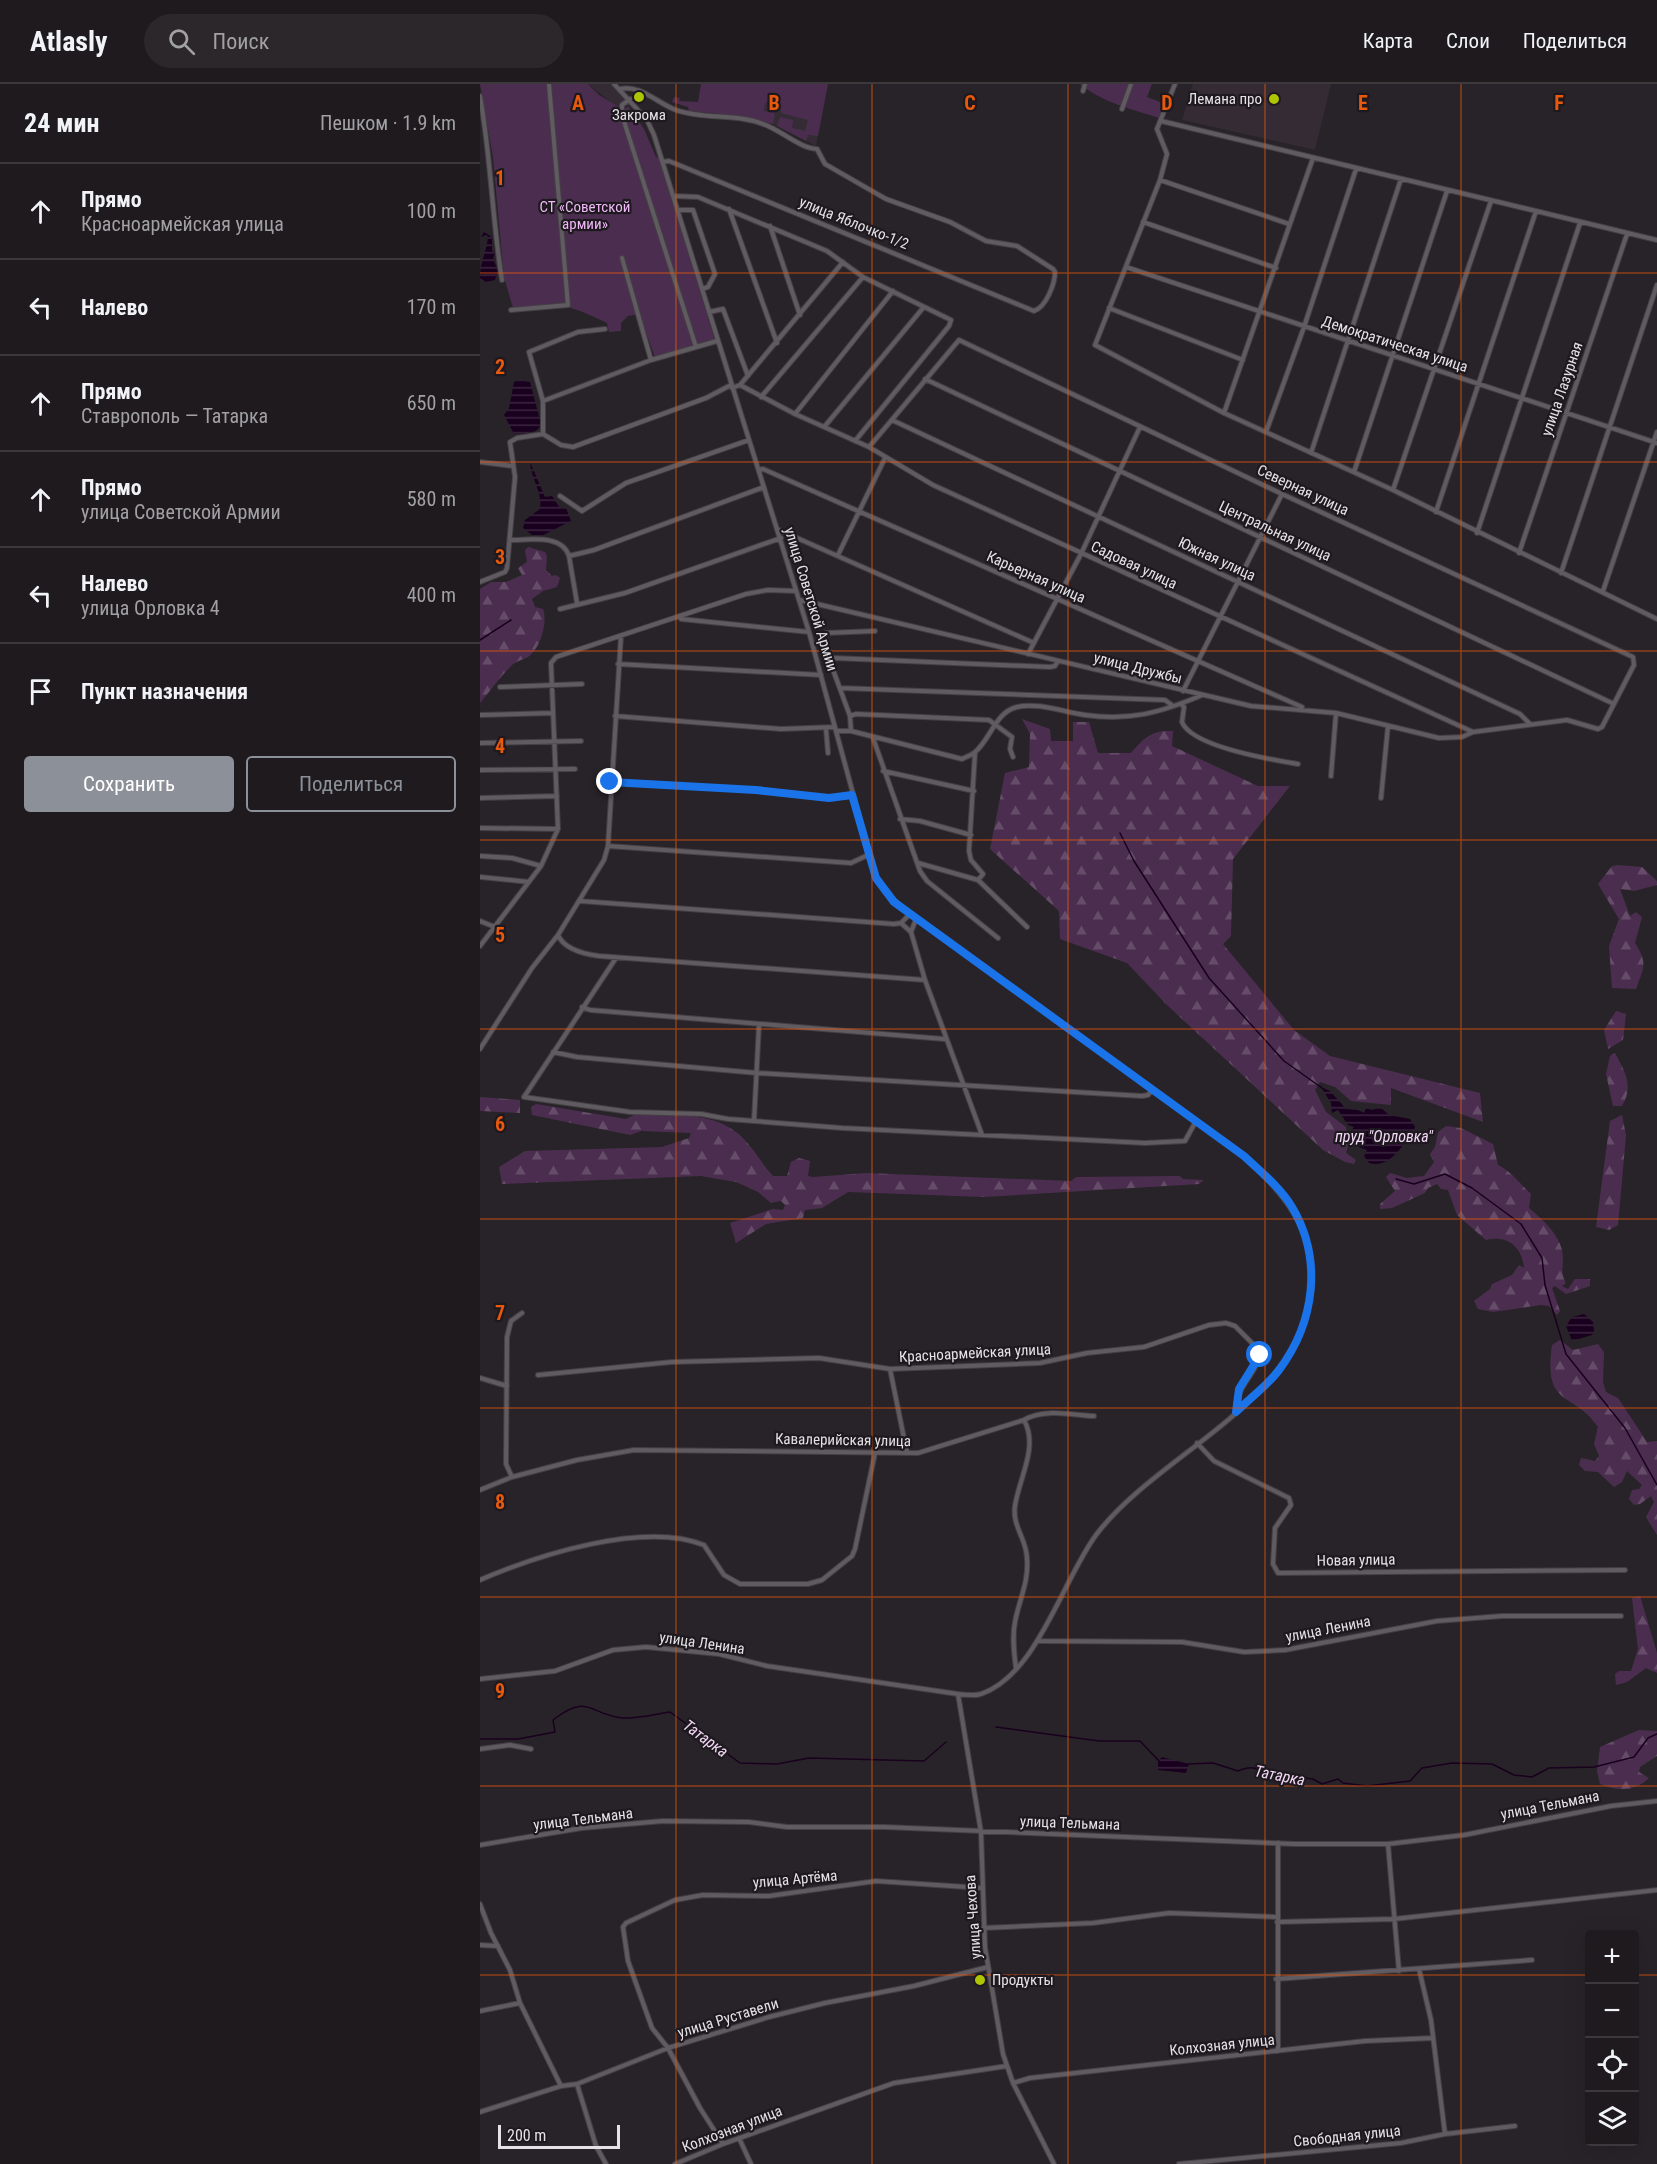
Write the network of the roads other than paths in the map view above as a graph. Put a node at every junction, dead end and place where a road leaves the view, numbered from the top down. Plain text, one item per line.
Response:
1 (549, 84) edge
2 (615, 84) edge
3 (1085, 84) edge
4 (1131, 84) edge
5 (1175, 84) edge
6 (620, 89) junction
7 (1083, 91) dead end
8 (480, 96) edge
9 (630, 99) junction
10 (1122, 110) dead end
11 (1161, 121) junction
12 (1313, 158) junction
13 (663, 162) junction
14 (1356, 170) junction
15 (1401, 179) junction
16 (1160, 180) junction
17 (1447, 191) junction
18 (674, 196) junction
19 (1491, 201) junction
20 (729, 209) junction
21 (679, 210) junction
22 (1536, 211) junction
23 (1143, 222) junction
24 (1580, 223) junction
25 (1289, 224) junction
26 (770, 226) junction
27 (1627, 234) junction
28 (1657, 240) edge
29 (622, 258) dead end
30 (843, 262) junction
31 (1126, 267) junction
32 (1276, 268) junction
33 (863, 277) junction
34 (502, 280) dead end
35 (1657, 285) edge
36 (702, 289) junction
37 (893, 291) junction
38 (923, 308) junction
39 (1109, 308) junction
40 (511, 310) dead end
41 (709, 312) junction
42 (1260, 312) junction
43 (801, 316) junction
44 (1304, 327) junction
45 (605, 329) dead end
46 (717, 341) junction
47 (1349, 342) junction
48 (777, 343) junction
49 (696, 347) junction
50 (1393, 357) junction
51 (651, 360) junction
52 (1243, 360) junction
53 (1432, 370) junction
54 (748, 376) junction
55 (925, 379) junction
56 (1477, 384) junction
57 (740, 385) junction
58 (732, 386) junction
59 (761, 397) junction
60 (1522, 398) junction
61 (543, 401) junction
62 (1566, 412) junction
63 (795, 414) junction
64 (1224, 414) junction
65 (892, 420) junction
66 (825, 426) junction
67 (1140, 426) junction
68 (1610, 426) junction
69 (1266, 432) junction
70 (1657, 432) edge
71 (543, 434) junction
72 (749, 440) junction
73 (855, 441) junction
74 (1655, 442) edge
75 (869, 447) junction
76 (1311, 453) junction
77 (885, 458) junction
78 (480, 462) edge
79 (513, 466) junction
80 (759, 470) junction
81 (1117, 471) junction
82 (1354, 472) junction
83 (764, 487) junction
84 (1393, 490) junction
85 (1282, 494) junction
86 (560, 496) dead end
87 (859, 512) junction
88 (1436, 512) junction
89 (1098, 516) junction
90 (778, 529) junction
91 (1477, 533) junction
92 (1261, 537) junction
93 (781, 538) junction
94 (511, 540) junction
95 (1519, 553) junction
96 (1081, 554) junction
97 (838, 555) junction
98 (569, 556) junction
99 (1561, 573) junction
100 (480, 582) edge
101 (1238, 582) junction
102 (796, 591) junction
103 (1603, 591) junction
104 (1057, 599) junction
105 (799, 600) junction
106 (577, 603) junction
107 (560, 609) dead end
108 (679, 616) junction
109 (1219, 617) junction
110 (1657, 619) edge
111 (875, 631) dead end
112 (809, 632) junction
113 (621, 636) junction
114 (1034, 643) junction
115 (1028, 654) junction
116 (832, 660) junction
117 (1198, 660) junction
118 (1058, 661) junction
119 (618, 664) junction
120 (821, 675) junction
121 (582, 684) dead end
122 (552, 685) junction
123 (500, 687) dead end
124 (840, 688) junction
125 (1183, 691) junction
126 (1202, 696) junction
127 (1181, 704) junction
128 (1614, 704) junction
129 (1173, 706) junction
130 (1303, 708) junction
131 (553, 713) junction
132 (1336, 713) junction
133 (480, 715) edge
134 (615, 716) junction
135 (850, 716) junction
136 (1528, 723) junction
137 (994, 725) junction
138 (1388, 726) junction
139 (826, 729) junction
140 (836, 729) junction
141 (851, 731) junction
142 (1473, 732) junction
143 (873, 738) junction
144 (554, 741) junction
145 (581, 741) dead end
146 (480, 743) edge
147 (975, 752) junction
148 (828, 753) dead end
149 (1013, 757) dead end
150 (1298, 764) dead end
151 (556, 769) junction
152 (575, 769) dead end
153 (480, 770) edge
154 (883, 771) junction
155 (1331, 776) dead end
156 (610, 782) junction
157 (974, 791) junction
158 (852, 795) junction
159 (557, 796) junction
160 (480, 798) edge
161 (1380, 798) dead end
162 (900, 819) junction
163 (480, 828) edge
164 (558, 829) junction
165 (970, 835) junction
166 (608, 846) junction
167 (867, 855) junction
168 (480, 856) edge
169 (917, 863) junction
170 (540, 866) junction
171 (480, 877) edge
172 (978, 880) junction
173 (530, 882) junction
174 (579, 901) junction
175 (910, 914) junction
176 (916, 919) junction
177 (480, 921) edge
178 (901, 923) junction
179 (495, 927) junction
180 (1027, 927) dead end
181 (911, 932) junction
182 (558, 935) junction
183 (998, 938) dead end
184 (480, 946) edge
185 (616, 958) junction
186 (925, 980) junction
187 (582, 1007) junction
188 (759, 1025) junction
189 (944, 1039) junction
190 (480, 1049) edge
191 (553, 1052) junction
192 (757, 1073) junction
193 (962, 1085) junction
194 (1152, 1090) junction
195 (754, 1121) junction
196 (1196, 1121) junction
197 (982, 1136) junction
198 (522, 1313) dead end
199 (890, 1369) junction
200 (537, 1375) dead end
201 (480, 1377) edge
202 (507, 1386) junction
203 (1236, 1412) junction
204 (1094, 1416) dead end
205 (1024, 1420) junction
206 (1197, 1443) junction
207 (875, 1453) junction
208 (907, 1453) junction
209 (512, 1477) junction
210 (480, 1490) edge
211 (1625, 1569) dead end
212 (480, 1580) edge
213 (1621, 1616) dead end
214 (1039, 1641) junction
215 (1016, 1668) junction
216 (480, 1679) edge
217 (958, 1694) junction
218 (480, 1749) edge
219 (531, 1749) dead end
220 (1657, 1802) edge
221 (981, 1832) junction
222 (1278, 1843) junction
223 (1388, 1844) junction
224 (480, 1845) edge
225 (982, 1888) junction
226 (1657, 1890) edge
227 (480, 1904) edge
228 (1277, 1919) junction
229 (1394, 1919) junction
230 (983, 1928) junction
231 (480, 1945) edge
232 (499, 1946) junction
233 (1532, 1960) dead end
234 (988, 1967) junction
235 (1419, 1969) junction
236 (1399, 1971) junction
237 (1276, 1979) junction
238 (520, 2003) junction
239 (480, 2011) edge
240 (1433, 2038) junction
241 (668, 2048) junction
242 (1278, 2051) junction
243 (1006, 2066) junction
244 (1013, 2083) junction
245 (577, 2084) junction
246 (561, 2086) junction
247 (480, 2112) edge
248 (1515, 2126) dead end
249 (1444, 2134) junction
250 (738, 2138) junction
251 (723, 2144) junction
252 (606, 2164) edge
253 (675, 2164) edge
254 (751, 2164) edge
255 (1054, 2164) edge
256 (1179, 2164) edge

1 - 40 street
2 - 6 street, улица Советской Армии
3 - 7 street
4 - 10 street
5 - 11 street
6 - 9 street, улица Советской Армии
6 - 13 street, улица Яблочко-1/2
8 - 34 street
9 - 13 street, улица Советской Армии
9 - 49 street
11 - 12 street
11 - 16 street
12 - 14 street
12 - 25 street
13 - 18 street, улица Советской Армии
14 - 15 street
14 - 44 street
15 - 17 street
15 - 47 street
16 - 23 street
16 - 25 street
17 - 19 street
17 - 50 street
18 - 20 street
18 - 21 street, улица Советской Армии
19 - 22 street
19 - 53 street
20 - 26 street
20 - 48 street
21 - 36 street, улица Советской Армии
21 - 36 street
22 - 24 street
22 - 56 street
23 - 31 street
23 - 32 street
24 - 27 street
24 - 60 street
25 - 32 street
26 - 30 street
26 - 43 street
27 - 28 street
27 - 62 street, улица Лазурная
29 - 51 street
30 - 33 street
30 - 43 street
31 - 39 street
31 - 42 street, Демократическая улица
32 - 42 street
33 - 37 street
33 - 59 street
35 - 68 street
36 - 41 street, улица Советской Армии
37 - 38 street
37 - 63 street
38 - 66 street
38 - 73 street
39 - 52 street
39 - 64 street
41 - 46 street, улица Советской Армии
41 - 54 street
42 - 44 street, Демократическая улица
42 - 52 street
43 - 48 street
44 - 47 street, Демократическая улица
44 - 69 street
45 - 61 street
46 - 49 street
46 - 58 street, улица Советской Армии
47 - 50 street, Демократическая улица
47 - 76 street
48 - 54 street
49 - 51 street
50 - 53 street, Демократическая улица
50 - 82 street
51 - 61 street
52 - 64 street
53 - 56 street, Демократическая улица
53 - 84 street
54 - 57 street
55 - 65 street, Северная улица
55 - 67 street, Северная улица
55 - 81 street, Центральная улица
56 - 60 street, Демократическая улица
56 - 88 street
57 - 58 street
57 - 59 street, Садовая улица
58 - 71 street
58 - 72 street, улица Советской Армии
59 - 63 street, Садовая улица
60 - 62 street, Демократическая улица
60 - 91 street
61 - 71 street
62 - 68 street, Демократическая улица
62 - 95 street, улица Лазурная
63 - 66 street, Садовая улица
64 - 69 street
65 - 75 street, Северная улица
65 - 89 street, Южная улица
66 - 73 street, Садовая улица
67 - 81 street
67 - 85 street, Северная улица
68 - 74 street, Демократическая улица
68 - 99 street
69 - 76 street
70 - 74 street
71 - 79 street
72 - 80 street, улица Советской Армии
72 - 86 street
73 - 75 street, Садовая улица
74 - 103 street
75 - 77 street, Садовая улица
76 - 82 street
77 - 87 street
77 - 96 street, Садовая улица
78 - 79 street
79 - 94 street
80 - 83 street, улица Советской Армии
80 - 87 street, Карьерная улица
81 - 89 street
81 - 92 street, Центральная улица
82 - 84 street
83 - 90 street, улица Советской Армии
83 - 98 street
84 - 88 street
85 - 92 street
85 - 128 street, Северная улица
87 - 97 street
87 - 104 street, Карьерная улица
88 - 91 street
89 - 96 street
89 - 101 street, Южная улица
90 - 93 street, улица Советской Армии
90 - 97 street
91 - 95 street
92 - 101 street
92 - 128 street, Центральная улица
93 - 102 street, улица Советской Армии
93 - 106 street
94 - 98 street
94 - 100 street
95 - 99 street
96 - 104 street
96 - 109 street, Садовая улица
97 - 114 street
98 - 106 street
99 - 103 street
101 - 109 street
101 - 136 street, Южная улица
102 - 105 street, улица Советской Армии
102 - 108 street
103 - 110 street
104 - 114 street
104 - 117 street, Карьерная улица
105 - 112 street, улица Советской Армии
105 - 115 street, улица Дружбы
106 - 107 street
108 - 112 street
108 - 113 street
109 - 117 street
109 - 142 street, Садовая улица
111 - 116 street
112 - 120 street, улица Советской Армии
113 - 119 street
113 - 122 street
114 - 115 street
115 - 118 street, улица Дружбы
116 - 118 street
116 - 124 street
117 - 125 street
117 - 130 street, Карьерная улица
118 - 125 street, улица Дружбы
119 - 120 street
119 - 134 street
120 - 140 street, улица Советской Армии
121 - 122 street
122 - 123 street
122 - 131 street
124 - 129 street
124 - 135 street
125 - 126 street, улица Дружбы
126 - 127 street
126 - 130 street, улица Дружбы
127 - 129 street
127 - 150 street
128 - 136 street, Северная улица
129 - 137 street
130 - 132 street, улица Дружбы
131 - 133 street
131 - 144 street
132 - 138 street, улица Дружбы
132 - 155 street
134 - 139 street
134 - 156 street
135 - 137 street
135 - 141 street
136 - 142 street
137 - 147 street
137 - 149 street
138 - 142 street, улица Дружбы
138 - 161 street
139 - 140 street
139 - 148 street
140 - 141 street
140 - 158 street, улица Советской Армии
141 - 143 street
143 - 147 street
143 - 154 street
144 - 145 street
144 - 146 street
144 - 151 street
147 - 157 street
151 - 152 street
151 - 153 street
151 - 159 street
154 - 157 street
154 - 162 street
156 - 158 street
156 - 166 street
157 - 165 street
158 - 167 street, улица Советской Армии
159 - 160 street
159 - 164 street
162 - 165 street
162 - 169 street
163 - 164 street
164 - 170 street
165 - 172 street
166 - 167 street
166 - 174 street
167 - 175 street, улица Советской Армии
168 - 170 street
169 - 172 street
169 - 183 street
170 - 173 street
171 - 173 street
172 - 180 street
173 - 179 street
174 - 178 street
174 - 182 street
175 - 176 street, улица Советской Армии
175 - 178 street
176 - 181 street
176 - 194 street, улица Советской Армии
177 - 179 street
178 - 181 street
179 - 184 street
181 - 186 street
182 - 185 street
182 - 190 street
185 - 186 street
185 - 187 street
186 - 189 street
187 - 188 street
187 - 191 street
188 - 189 street
188 - 192 street
189 - 193 street
191 - 192 street
191 - 195 street
192 - 193 street
192 - 195 street
193 - 194 street
193 - 197 street
194 - 196 street, улица Советской Армии
195 - 197 street
196 - 197 street
196 - 203 street, улица Советской Армии
198 - 202 street
199 - 200 street, Красноармейская улица
199 - 203 street, Красноармейская улица
199 - 208 street
201 - 202 street
202 - 209 street
203 - 206 street, улица Ленина
204 - 205 street, Кавалерийская улица
205 - 208 street, Кавалерийская улица
205 - 215 street
206 - 211 street, Новая улица
206 - 214 street, улица Ленина
207 - 208 street, Кавалерийская улица
207 - 209 street, Кавалерийская улица
207 - 212 street
209 - 210 street, Кавалерийская улица
213 - 214 street, улица Ленина
214 - 215 street, улица Ленина
215 - 217 street, улица Ленина
216 - 217 street, улица Ленина
217 - 221 street, улица Чехова
218 - 219 street
220 - 223 street, улица Тельмана
221 - 222 street, улица Тельмана
221 - 224 street, улица Тельмана
221 - 225 street, улица Чехова
222 - 223 street, улица Тельмана
222 - 228 street
223 - 229 street
225 - 230 street, улица Чехова
225 - 241 street, улица Артёма
226 - 229 street
227 - 232 street
228 - 229 street
228 - 230 street
228 - 237 street
229 - 236 street
230 - 234 street, улица Чехова
231 - 232 street
232 - 238 street
233 - 235 street
234 - 241 street, улица Руставели
234 - 243 street, улица Чехова
235 - 236 street
235 - 240 street
236 - 237 street
237 - 242 street
238 - 239 street
238 - 246 street
240 - 242 street, Колхозная улица
240 - 249 street
241 - 245 street, улица Руставели
241 - 251 street
242 - 244 street, Колхозная улица
243 - 244 street, улица Чехова
243 - 250 street, Колхозная улица
244 - 255 street, улица Чехова
245 - 246 street, улица Руставели
245 - 252 street
246 - 247 street, улица Руставели
248 - 249 street, Свободная улица
249 - 256 street, Свободная улица
250 - 251 street, Колхозная улица
250 - 254 street
251 - 253 street, Колхозная улица

